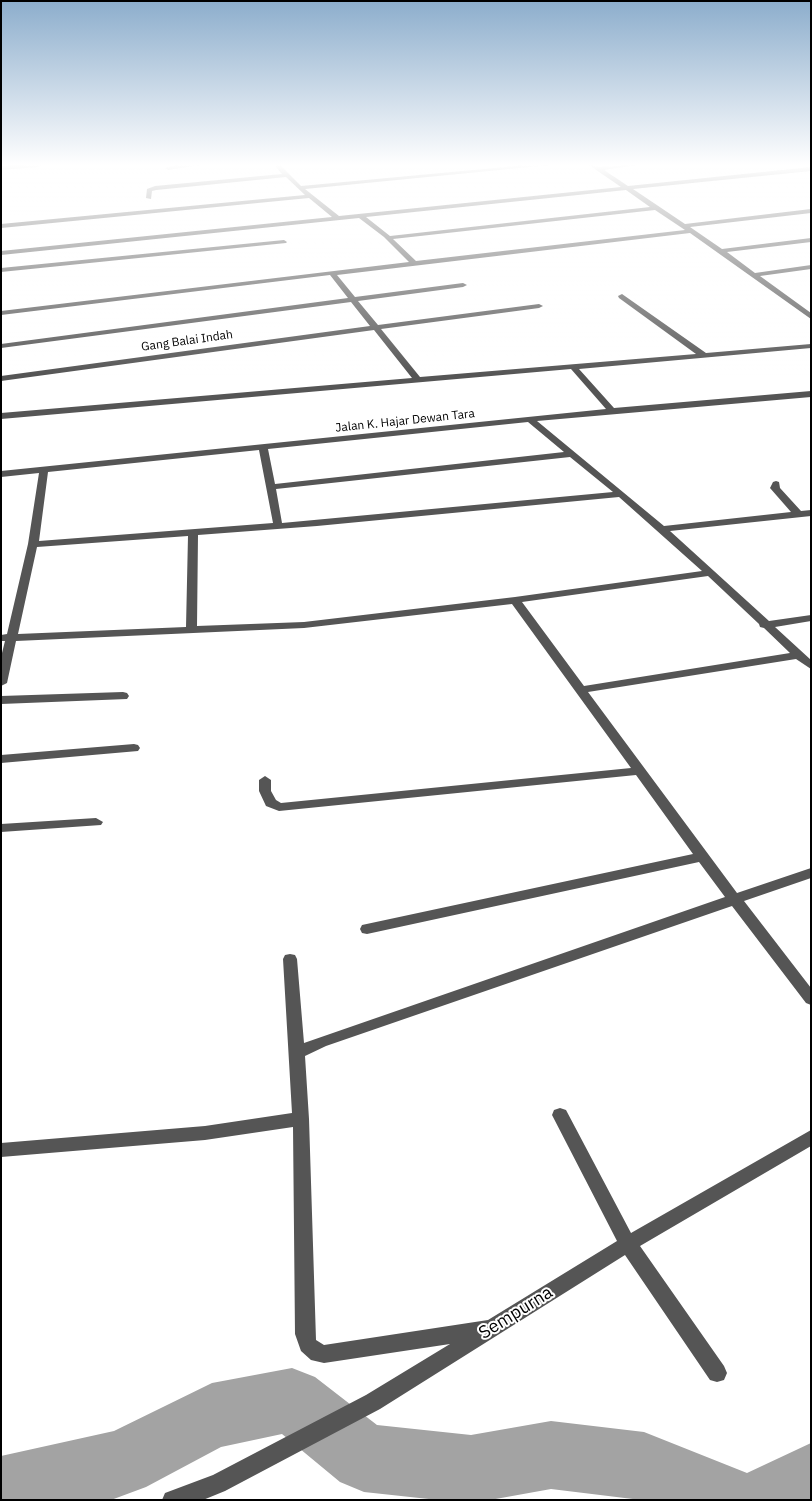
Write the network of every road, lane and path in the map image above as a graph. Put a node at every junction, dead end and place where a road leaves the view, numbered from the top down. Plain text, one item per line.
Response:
1 (179, 235) edge
2 (383, 235) edge
3 (413, 235) edge
4 (656, 235) edge
5 (697, 235) edge
6 (387, 238) junction
7 (811, 240) edge
8 (284, 242) dead end
9 (721, 250) junction
10 (1, 253) edge
11 (414, 263) junction
12 (811, 267) edge
13 (1, 270) edge
14 (332, 273) junction
15 (754, 274) junction
16 (463, 284) dead end
17 (622, 296) dead end
18 (354, 300) junction
19 (538, 306) dead end
20 (1, 313) edge
21 (811, 317) edge
22 (376, 327) junction
23 (1, 346) edge
24 (811, 346) edge
25 (705, 356) junction
26 (573, 367) junction
27 (1, 379) edge
28 (418, 380) junction
29 (811, 394) edge
30 (612, 412) junction
31 (1, 416) edge
32 (531, 421) junction
33 (263, 448) junction
34 (571, 454) junction
35 (44, 470) junction
36 (1, 474) edge
37 (776, 484) dead end
38 (270, 487) junction
39 (621, 494) junction
40 (811, 513) edge
41 (798, 514) junction
42 (278, 525) junction
43 (661, 529) junction
44 (193, 532) junction
45 (33, 544) junction
46 (709, 573) junction
47 (516, 600) junction
48 (811, 618) edge
49 (764, 625) junction
50 (191, 632) junction
51 (13, 637) junction
52 (1, 638) edge
53 (798, 655) junction
54 (811, 666) edge
55 (1, 683) edge
56 (582, 690) junction
57 (123, 696) dead end
58 (1, 700) edge
59 (134, 748) dead end
60 (1, 759) edge
61 (640, 771) junction
62 (265, 780) dead end
63 (96, 822) dead end
64 (1, 828) edge
65 (702, 858) junction
66 (811, 873) edge
67 (735, 899) junction
68 (367, 929) dead end
69 (290, 959) dead end
70 (811, 999) edge
71 (297, 1053) junction
72 (560, 1115) dead end
73 (301, 1119) junction
74 (811, 1137) edge
75 (1, 1150) edge
76 (628, 1244) junction
77 (492, 1328) junction
78 (717, 1373) dead end
79 (172, 1500) edge

1 - 10 street
2 - 6 street
3 - 6 street
4 - 11 street
5 - 9 street
6 - 11 street
7 - 9 street
8 - 13 street
9 - 15 street
11 - 14 street
12 - 15 street
14 - 18 street
14 - 20 street
15 - 21 street
16 - 18 street
17 - 25 street
18 - 22 street
18 - 23 street
19 - 22 street, Gang Balai Indah
22 - 27 street, Gang Balai Indah
22 - 28 street
24 - 25 street
25 - 26 street
26 - 28 street
26 - 30 street
28 - 31 street
29 - 30 street, Jalan K. Hajar Dewan Tara
30 - 32 street, Jalan K. Hajar Dewan Tara
32 - 33 street, Jalan K. Hajar Dewan Tara
32 - 34 street
33 - 35 street, Jalan K. Hajar Dewan Tara
33 - 38 street
34 - 38 street
34 - 39 street
35 - 36 street, Jalan K. Hajar Dewan Tara
35 - 45 street
37 - 41 street
38 - 42 street
39 - 42 street
39 - 43 street
40 - 41 street
41 - 43 street
42 - 44 street
43 - 46 street
44 - 45 street
44 - 50 street
45 - 51 street
46 - 47 street
46 - 49 street
47 - 50 street
47 - 56 street
48 - 49 street
49 - 53 street
50 - 51 street
51 - 52 street
51 - 55 street
53 - 54 street
53 - 56 street
56 - 61 street
57 - 58 street
59 - 60 street
61 - 62 street
61 - 65 street
63 - 64 street
65 - 67 street
65 - 68 street
66 - 67 street
67 - 70 street
67 - 71 street
69 - 71 street
71 - 73 street
72 - 76 street
73 - 75 street
73 - 77 street
74 - 76 street, Sempurna
76 - 77 street, Sempurna
76 - 78 street
77 - 79 street, Sempurna

